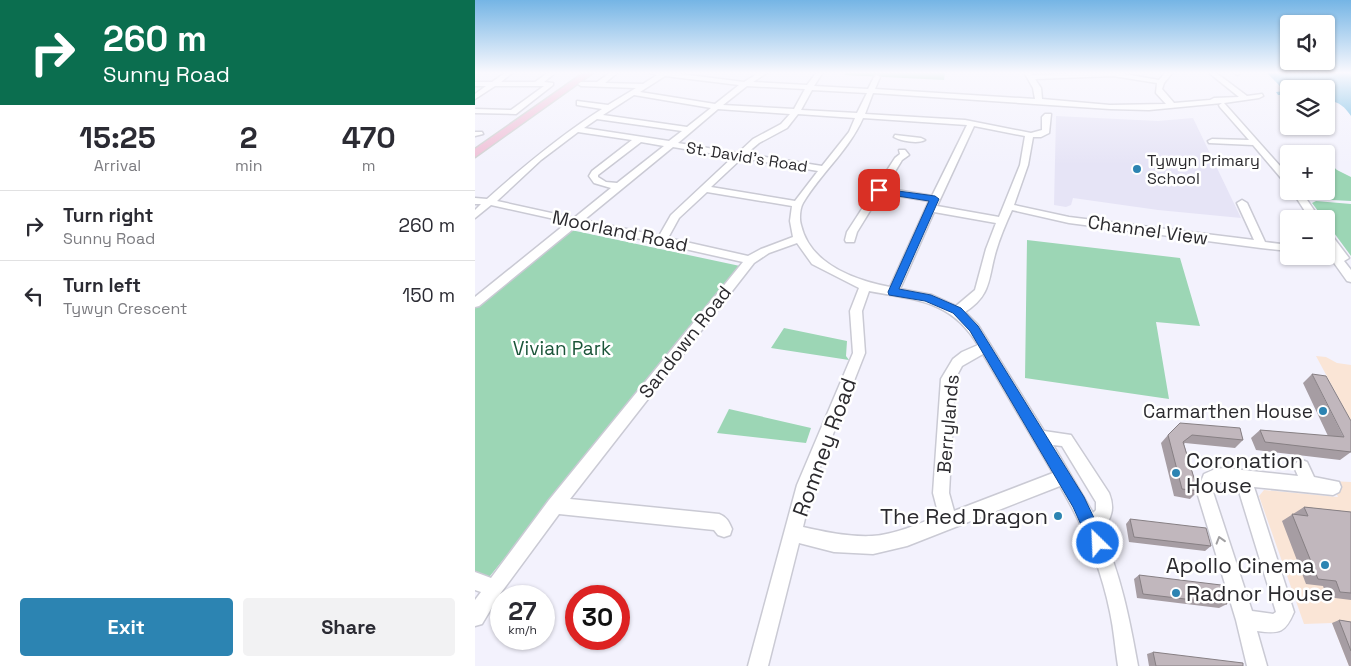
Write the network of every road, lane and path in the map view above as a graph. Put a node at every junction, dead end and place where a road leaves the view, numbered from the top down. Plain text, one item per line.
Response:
1 (526, 103) edge
2 (544, 103) edge
3 (548, 103) edge
4 (580, 103) dead end
5 (618, 103) edge
6 (698, 103) edge
7 (721, 103) edge
8 (801, 103) edge
9 (867, 103) edge
10 (1060, 103) edge
11 (1169, 103) edge
12 (1202, 103) edge
13 (1224, 103) edge
14 (717, 106) junction
15 (1172, 106) junction
16 (610, 108) junction
17 (475, 111) edge
18 (796, 112) junction
19 (596, 116) junction
20 (862, 116) junction
21 (1048, 116) dead end
22 (972, 123) junction
23 (576, 130) junction
24 (689, 130) junction
25 (1025, 134) junction
26 (898, 137) dead end
27 (910, 138) junction
28 (638, 140) junction
29 (921, 140) dead end
30 (1213, 141) dead end
31 (1255, 143) junction
32 (670, 145) junction
33 (475, 147) edge
34 (1262, 150) junction
35 (475, 154) edge
36 (739, 156) junction
37 (824, 169) junction
38 (1280, 171) edge
39 (1280, 177) edge
40 (619, 186) junction
41 (705, 189) junction
42 (879, 190) junction
43 (475, 201) edge
44 (490, 202) junction
45 (1242, 203) dead end
46 (797, 204) junction
47 (933, 204) junction
48 (1007, 206) junction
49 (475, 215) edge
50 (1002, 221) junction
51 (576, 222) junction
52 (848, 234) dead end
53 (799, 239) junction
54 (661, 241) junction
55 (1261, 245) junction
56 (1280, 247) edge
57 (1335, 255) edge
58 (750, 260) junction
59 (1351, 278) edge
60 (865, 286) junction
61 (893, 292) junction
62 (475, 303) edge
63 (957, 311) junction
64 (985, 348) junction
65 (1040, 437) junction
66 (1302, 467) dead end
67 (1063, 477) junction
68 (1243, 478) junction
69 (1309, 485) junction
70 (1333, 487) dead end
71 (555, 506) junction
72 (948, 520) junction
73 (1091, 527) junction
74 (724, 528) dead end
75 (793, 533) junction
76 (475, 581) edge
77 (496, 585) edge
78 (490, 587) edge
79 (490, 594) edge
80 (475, 617) edge
81 (1245, 620) junction
82 (758, 666) edge
83 (1128, 666) edge
84 (1257, 666) edge

1 - 17 street
2 - 33 main road
3 - 35 main road
4 - 16 street
5 - 16 street
6 - 14 street
7 - 14 street
8 - 18 street
9 - 20 street
10 - 15 street
11 - 15 street
12 - 15 street
13 - 31 street
14 - 18 street
14 - 24 street
16 - 19 street
18 - 20 street
18 - 36 street
19 - 23 street
19 - 24 street
20 - 22 street
20 - 37 street
21 - 25 street
22 - 25 street
22 - 47 street
23 - 28 street, St. David's Road
23 - 44 street
24 - 32 street
25 - 48 street
26 - 27 street
27 - 29 street
27 - 42 street
28 - 32 street, St. David's Road
28 - 40 street
30 - 31 street
31 - 34 street
32 - 36 street, St. David's Road
32 - 40 street
34 - 38 street
34 - 39 street
36 - 37 street, St. David's Road
36 - 41 street
37 - 46 street
40 - 51 street
41 - 46 street
41 - 54 street
42 - 47 street
42 - 52 street
43 - 44 street, Moorland Road
44 - 49 street
44 - 51 street, Moorland Road
45 - 55 street
46 - 53 street
47 - 50 street
47 - 61 street
48 - 50 street
48 - 55 street, Channel View
50 - 63 street
51 - 54 street, Moorland Road
51 - 62 street
53 - 58 street, Sandown Road
53 - 60 street
54 - 58 street, Moorland Road
55 - 56 street, Channel View
57 - 59 street
58 - 71 street, Sandown Road
60 - 61 street
60 - 75 street, Romney Road
61 - 63 street
63 - 64 street
64 - 65 street
64 - 72 street, Berrylands
65 - 67 street
65 - 73 street
66 - 69 street
67 - 72 street
67 - 73 street
68 - 69 street
81 -> 68 street
68 - 81 street
69 - 70 street
71 - 74 street
71 - 77 street, Sandown Road
72 - 75 street
73 - 83 street
75 - 82 street, Romney Road
76 - 78 street
79 - 80 street, Sandown Road
81 - 84 street

